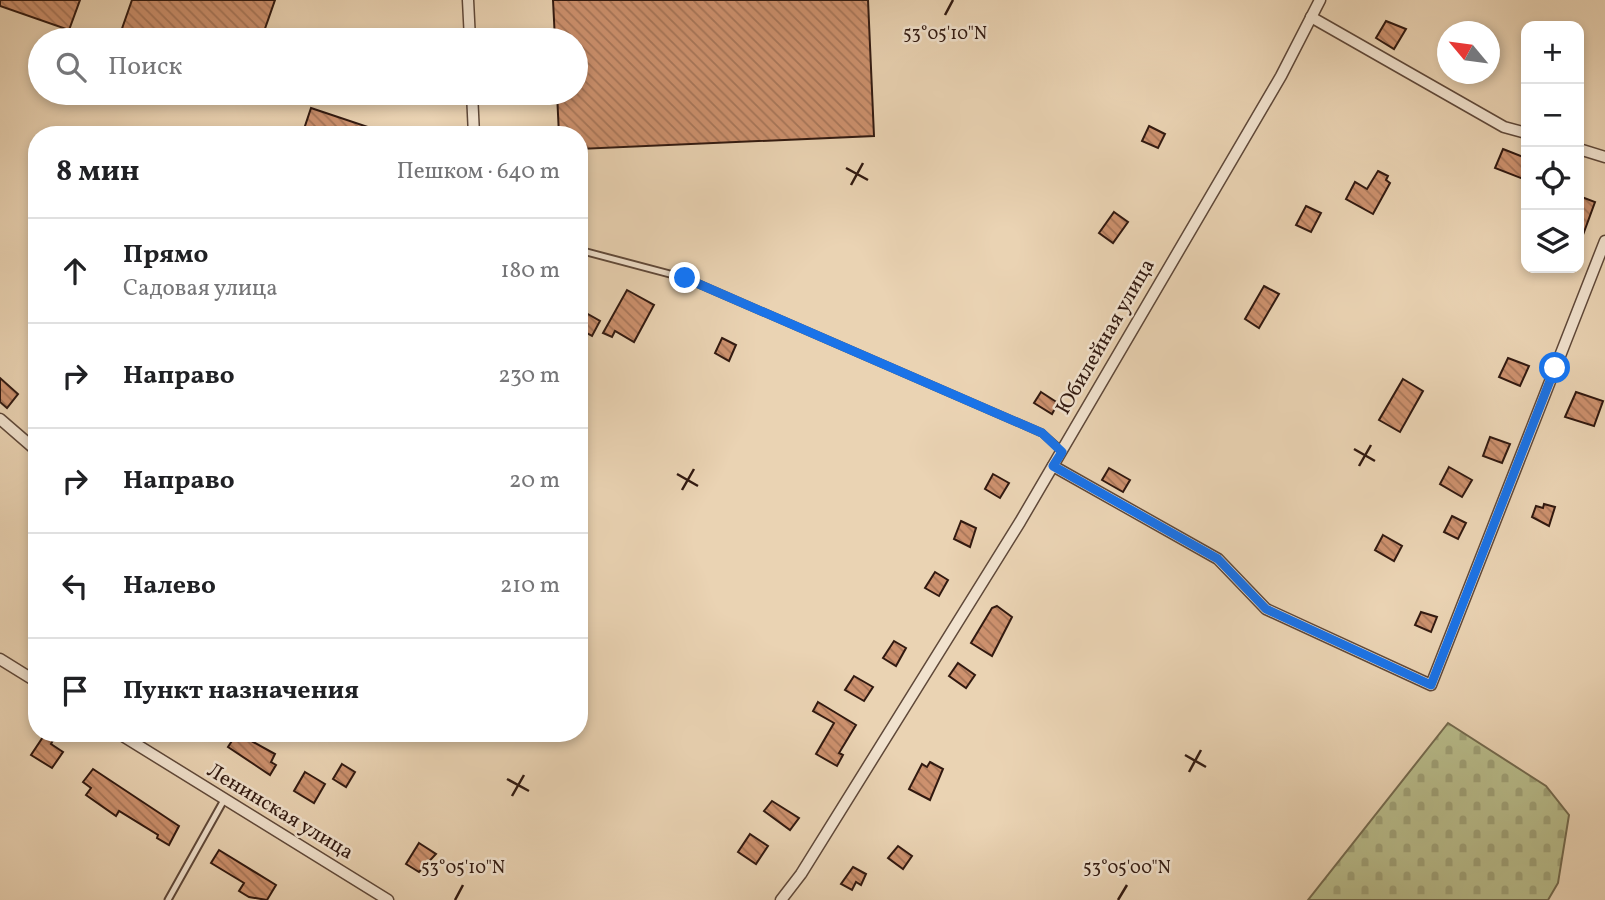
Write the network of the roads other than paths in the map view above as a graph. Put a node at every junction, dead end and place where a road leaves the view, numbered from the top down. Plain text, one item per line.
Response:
1 (468, 0) edge
2 (1320, 0) edge
3 (1311, 17) junction
4 (469, 28) edge
5 (473, 105) edge
6 (474, 126) edge
7 (1521, 132) edge
8 (1584, 151) edge
9 (1605, 157) edge
10 (1605, 241) edge
11 (588, 252) edge
12 (0, 419) edge
13 (28, 443) edge
14 (1062, 452) junction
15 (1053, 466) junction
16 (0, 659) edge
17 (28, 676) edge
18 (132, 742) edge
19 (224, 800) junction
20 (168, 900) edge
21 (388, 900) edge
22 (781, 900) edge

1 - 4 street
2 - 3 street, Юбилейная улица
3 - 7 street
3 - 14 street, Юбилейная улица
5 - 6 street
8 - 9 street
10 - 15 street
11 - 14 lane
12 - 13 street
14 - 15 street, Юбилейная улица
15 - 22 street, Юбилейная улица
16 - 17 street
18 - 19 street, Ленинская улица
19 - 20 lane
19 - 21 street, Ленинская улица

